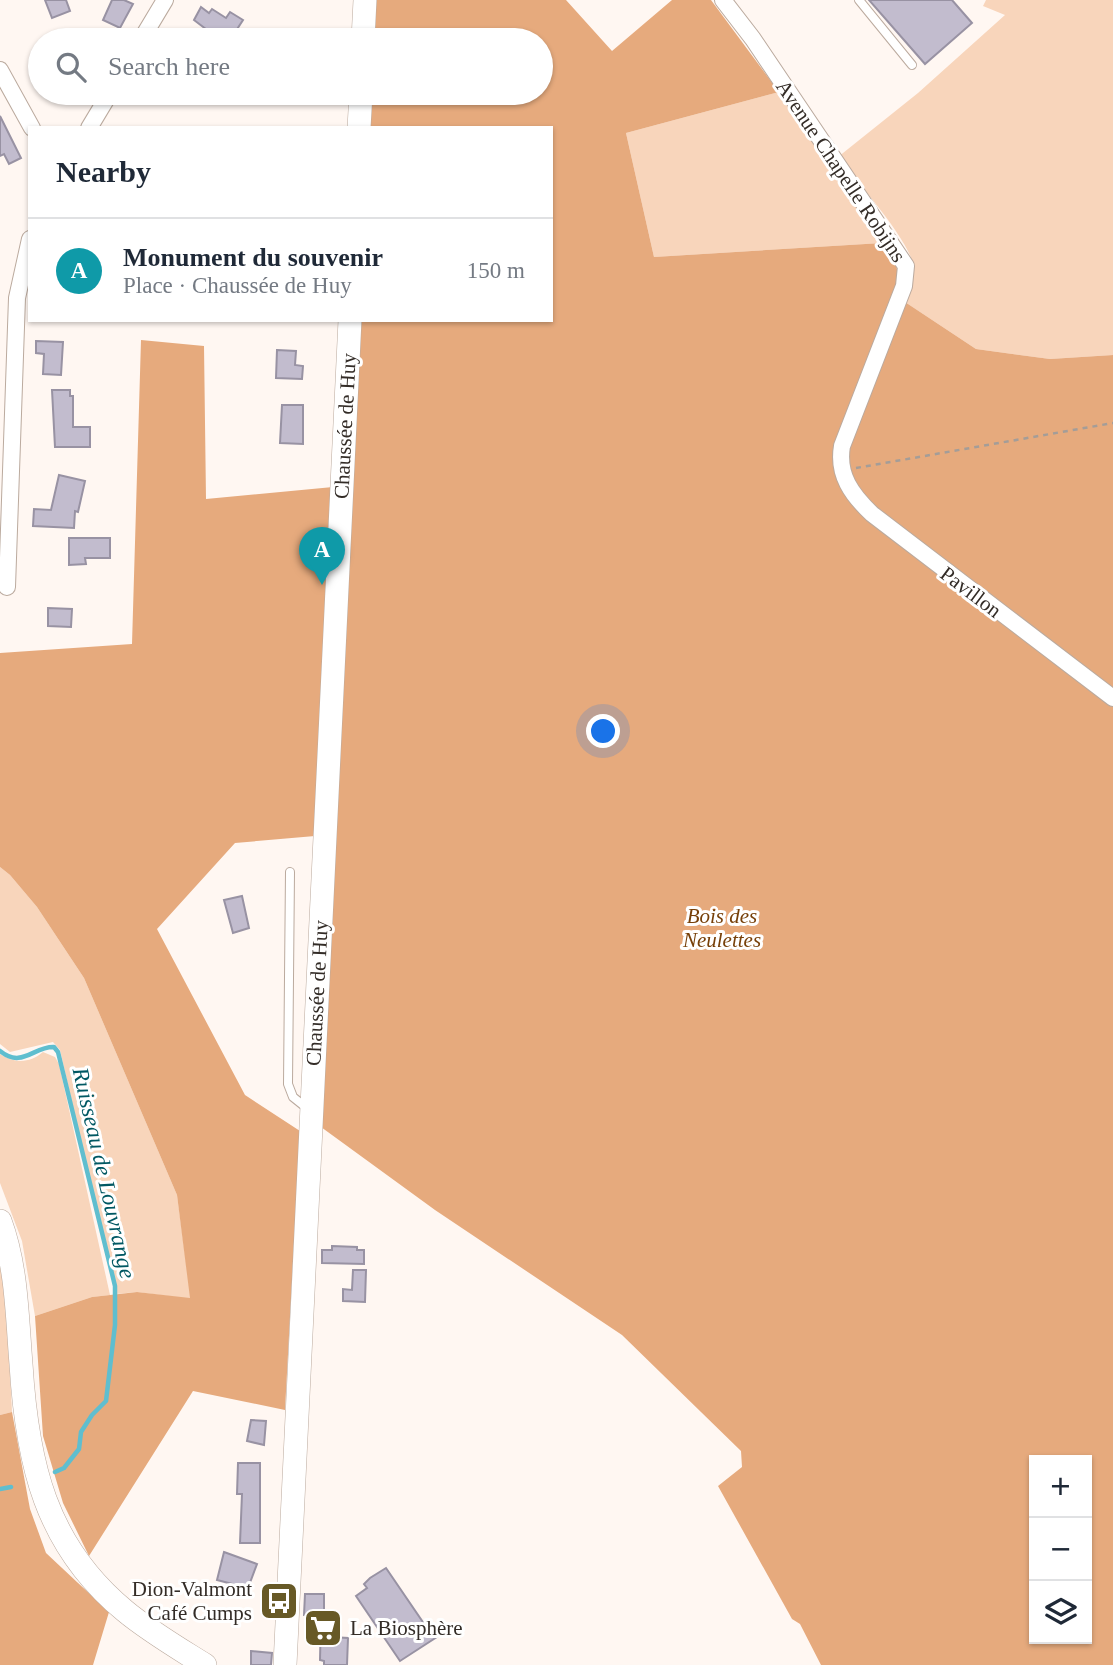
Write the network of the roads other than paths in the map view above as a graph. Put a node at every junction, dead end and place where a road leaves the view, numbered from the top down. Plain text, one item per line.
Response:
1 (165, 0) edge
2 (365, 0) edge
3 (723, 0) edge
4 (859, 0) edge
5 (148, 28) edge
6 (364, 28) edge
7 (912, 65) dead end
8 (0, 70) edge
9 (103, 105) edge
10 (360, 105) edge
11 (31, 126) edge
12 (90, 126) edge
13 (359, 126) edge
14 (28, 248) edge
15 (350, 322) edge
16 (843, 473) joint
17 (7, 587) dead end
18 (1113, 698) edge
19 (290, 872) dead end
20 (311, 1111) junction
21 (0, 1221) edge
22 (205, 1665) edge
23 (285, 1665) edge

1 - 5 street
2 - 6 main road
3 - 16 street, Avenue Chapelle Robijns
4 - 7 lane
8 - 11 street
9 - 12 street
10 - 13 main road
14 - 17 street
15 - 20 main road, Chaussée de Huy
16 - 18 street, Pavillon
19 - 20 lane
20 - 23 main road, Chaussée de Huy
21 - 22 main road

